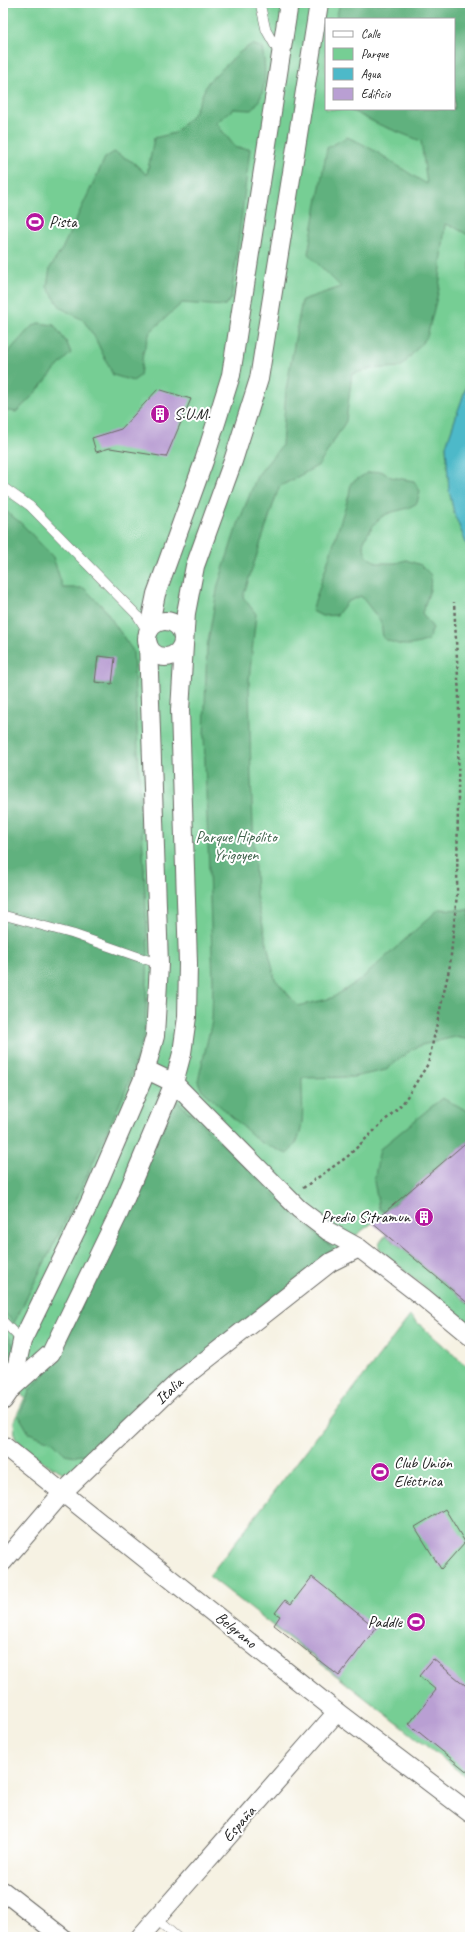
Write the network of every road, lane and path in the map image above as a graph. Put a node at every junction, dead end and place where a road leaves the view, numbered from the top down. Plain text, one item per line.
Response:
1 (260, 3) edge
2 (289, 3) edge
3 (319, 3) edge
4 (280, 56) junction
5 (310, 61) junction
6 (3, 487) edge
7 (454, 602) dead end
8 (148, 638) junction
9 (183, 642) junction
10 (3, 915) edge
11 (159, 964) junction
12 (145, 1069) junction
13 (174, 1083) junction
14 (288, 1198) junction
15 (359, 1248) junction
16 (3, 1321) edge
17 (470, 1336) edge
18 (22, 1341) junction
19 (7, 1394) edge
20 (3, 1445) edge
21 (63, 1492) junction
22 (3, 1562) edge
23 (338, 1712) junction
24 (470, 1813) edge
25 (3, 1891) edge
26 (156, 1919) junction
27 (62, 1937) edge
28 (140, 1937) edge
29 (177, 1937) edge

1 - 4 lane
2 - 4 street
3 - 5 street
4 - 5 street
4 - 8 street
5 - 9 street
6 - 8 lane
7 - 14 path
8 - 9 street
8 - 9 street
8 - 11 street
9 - 13 street
10 - 11 lane
11 - 12 street
12 - 13 street
12 - 18 street
13 - 14 street
13 - 19 street
14 - 15 street
15 - 17 street
15 - 21 street, Italia
16 - 18 lane
18 - 19 street
20 - 21 street, Belgrano
21 - 22 street, Italia
21 - 23 street, Belgrano
23 - 24 street, Belgrano
23 - 26 street, España
25 - 27 street
26 - 28 street, España
26 - 29 lane

